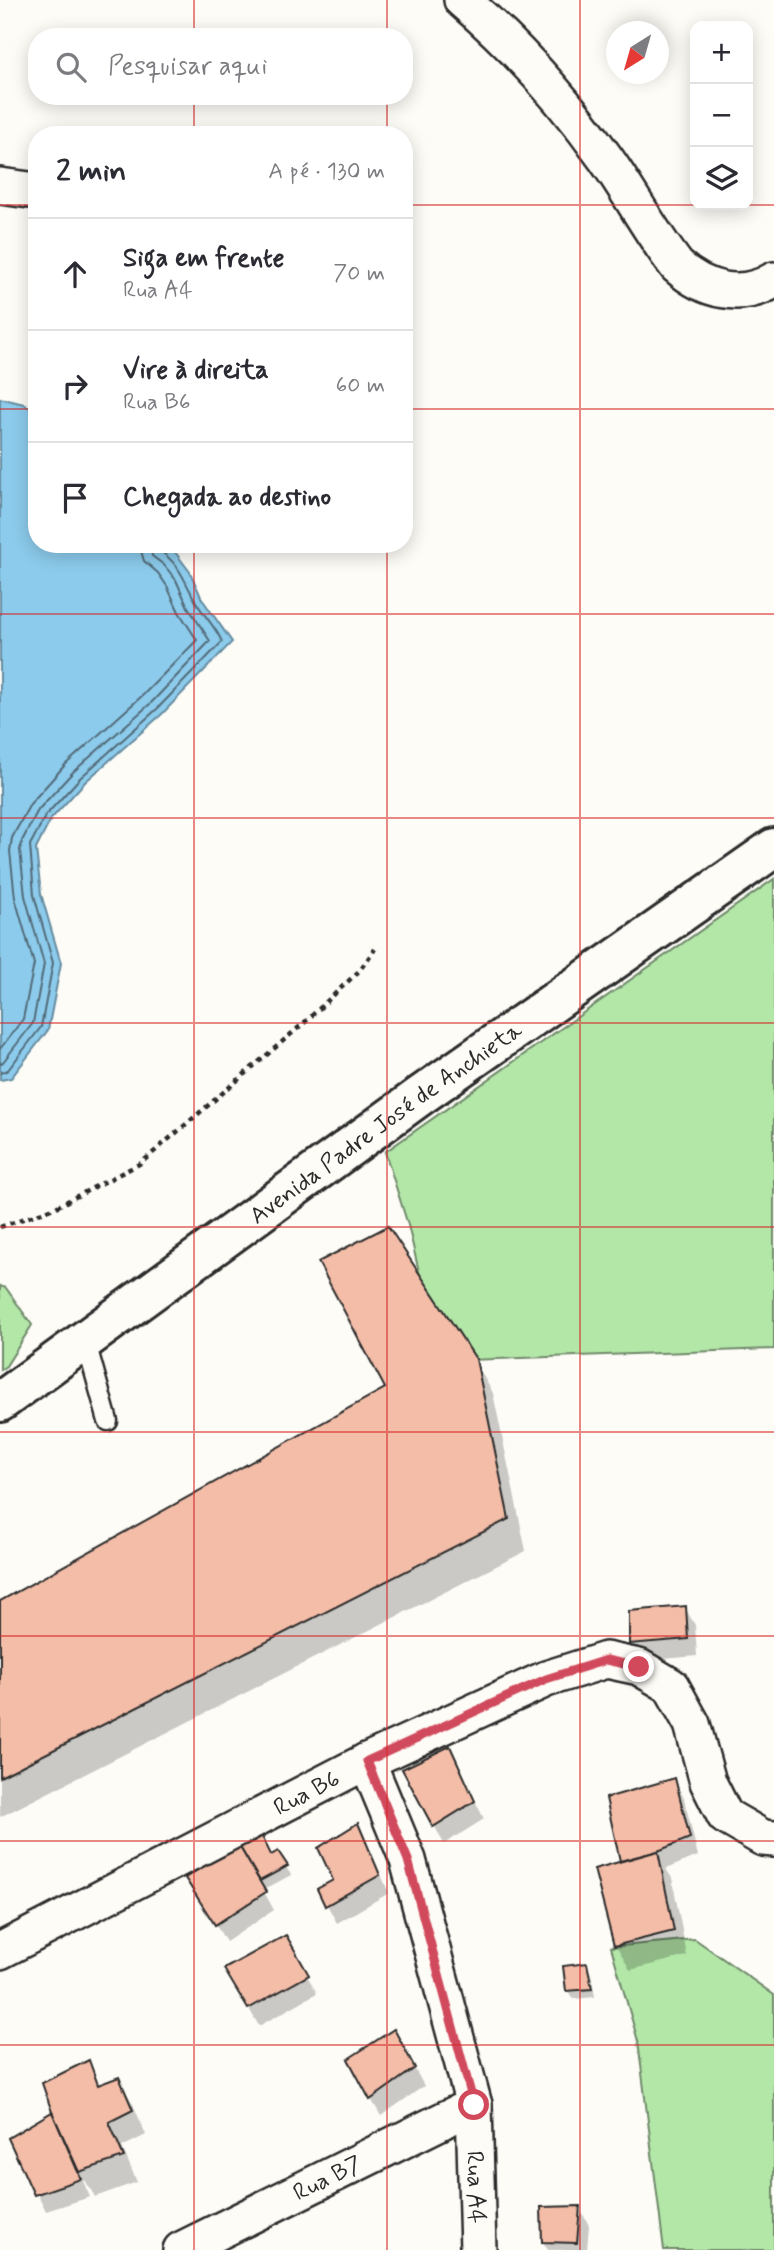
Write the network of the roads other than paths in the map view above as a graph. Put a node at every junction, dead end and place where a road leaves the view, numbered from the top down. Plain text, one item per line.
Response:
1 (462, 0) edge
2 (0, 186) edge
3 (28, 190) edge
4 (774, 280) edge
5 (774, 848) edge
6 (85, 1339) junction
7 (0, 1402) edge
8 (108, 1420) dead end
9 (367, 1761) junction
10 (774, 1839) edge
11 (0, 1951) edge
12 (474, 2105) junction
13 (181, 2250) edge
14 (478, 2250) edge

1 - 4 street
2 - 3 street
5 - 6 main road, Avenida Padre José de Anchieta
6 - 7 main road, Avenida Padre José de Anchieta
6 - 8 lane
9 - 10 street, Rua B6
9 - 11 street, Rua B6
9 - 12 street, Rua A4
12 - 13 street, Rua B7
12 - 14 street, Rua A4

